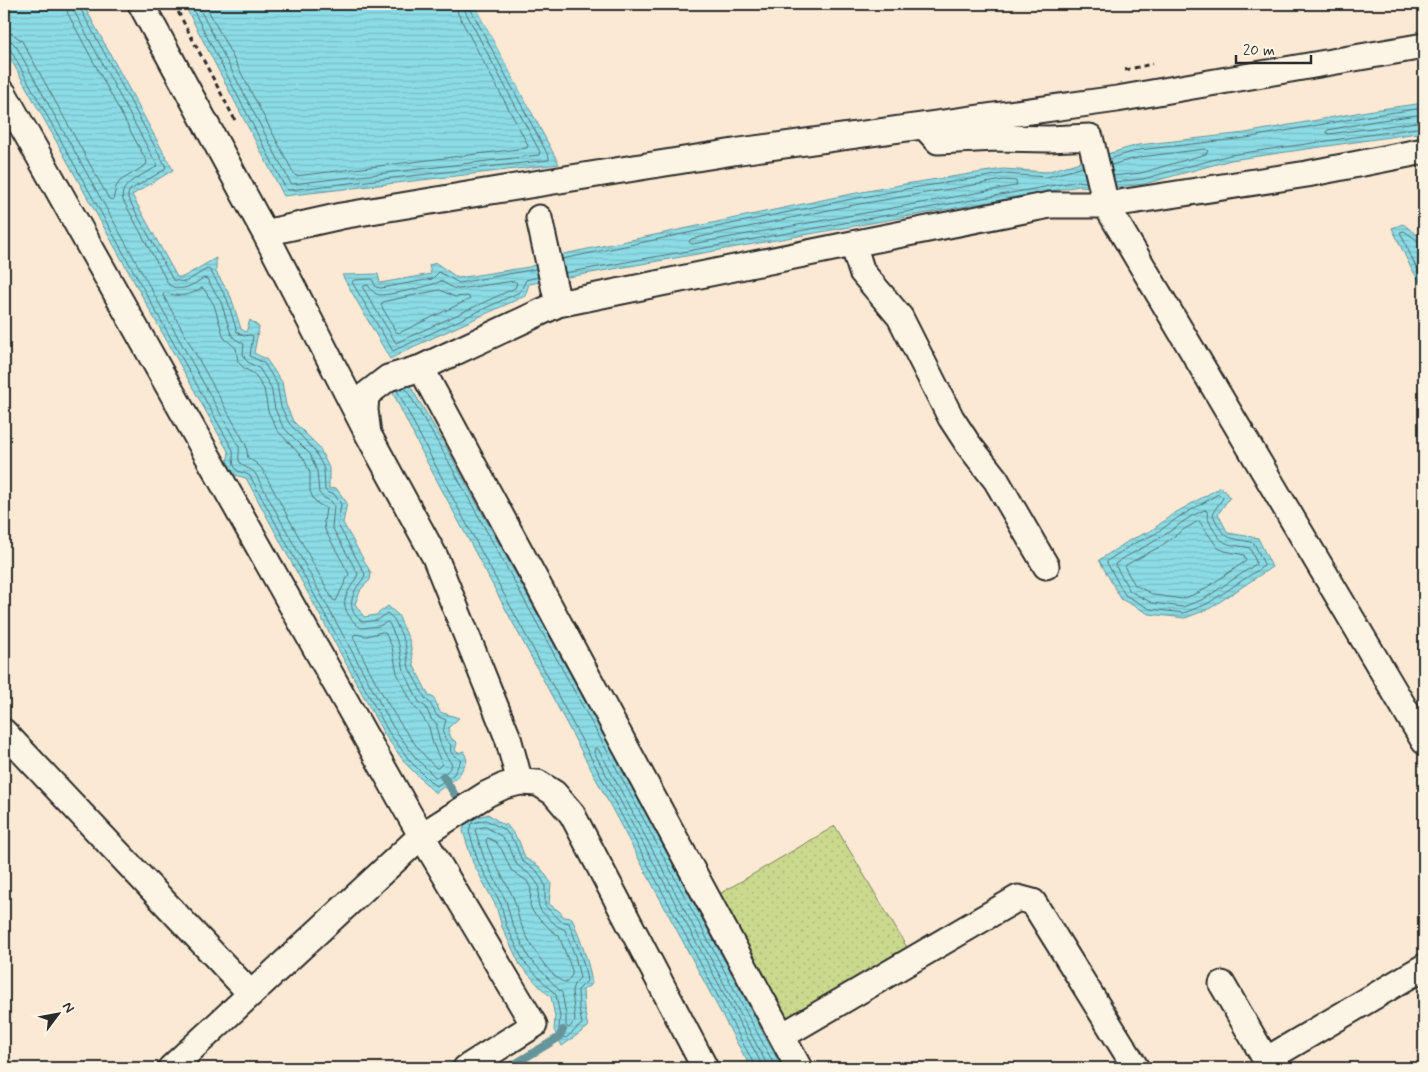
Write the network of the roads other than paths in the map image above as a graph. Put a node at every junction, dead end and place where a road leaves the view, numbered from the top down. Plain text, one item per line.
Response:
1 (141, 4) edge
2 (1424, 46) edge
3 (4, 94) edge
4 (924, 126) junction
5 (1424, 152) edge
6 (1106, 205) junction
7 (540, 218) dead end
8 (265, 233) junction
9 (853, 244) junction
10 (558, 304) junction
11 (421, 368) junction
12 (368, 434) junction
13 (1046, 566) dead end
14 (4, 732) edge
15 (1424, 740) edge
16 (520, 782) junction
17 (421, 836) junction
18 (1424, 967) edge
19 (1222, 984) dead end
20 (251, 994) junction
21 (782, 1036) junction
22 (171, 1068) edge
23 (466, 1068) edge
24 (705, 1068) edge
25 (799, 1068) edge
26 (1136, 1068) edge

1 - 8 street
2 - 4 street
3 - 17 street
4 - 6 street
4 - 8 street
5 - 6 street
6 - 9 street
6 - 15 street
7 - 10 street
8 - 12 street
9 - 10 street
9 - 13 street
10 - 11 street
11 - 12 street
11 - 21 street
12 - 16 street
14 - 20 street
16 - 17 street
16 - 24 street
17 - 20 street
17 - 23 street
18 - 19 street
20 - 22 street
21 - 25 street
21 - 26 street

